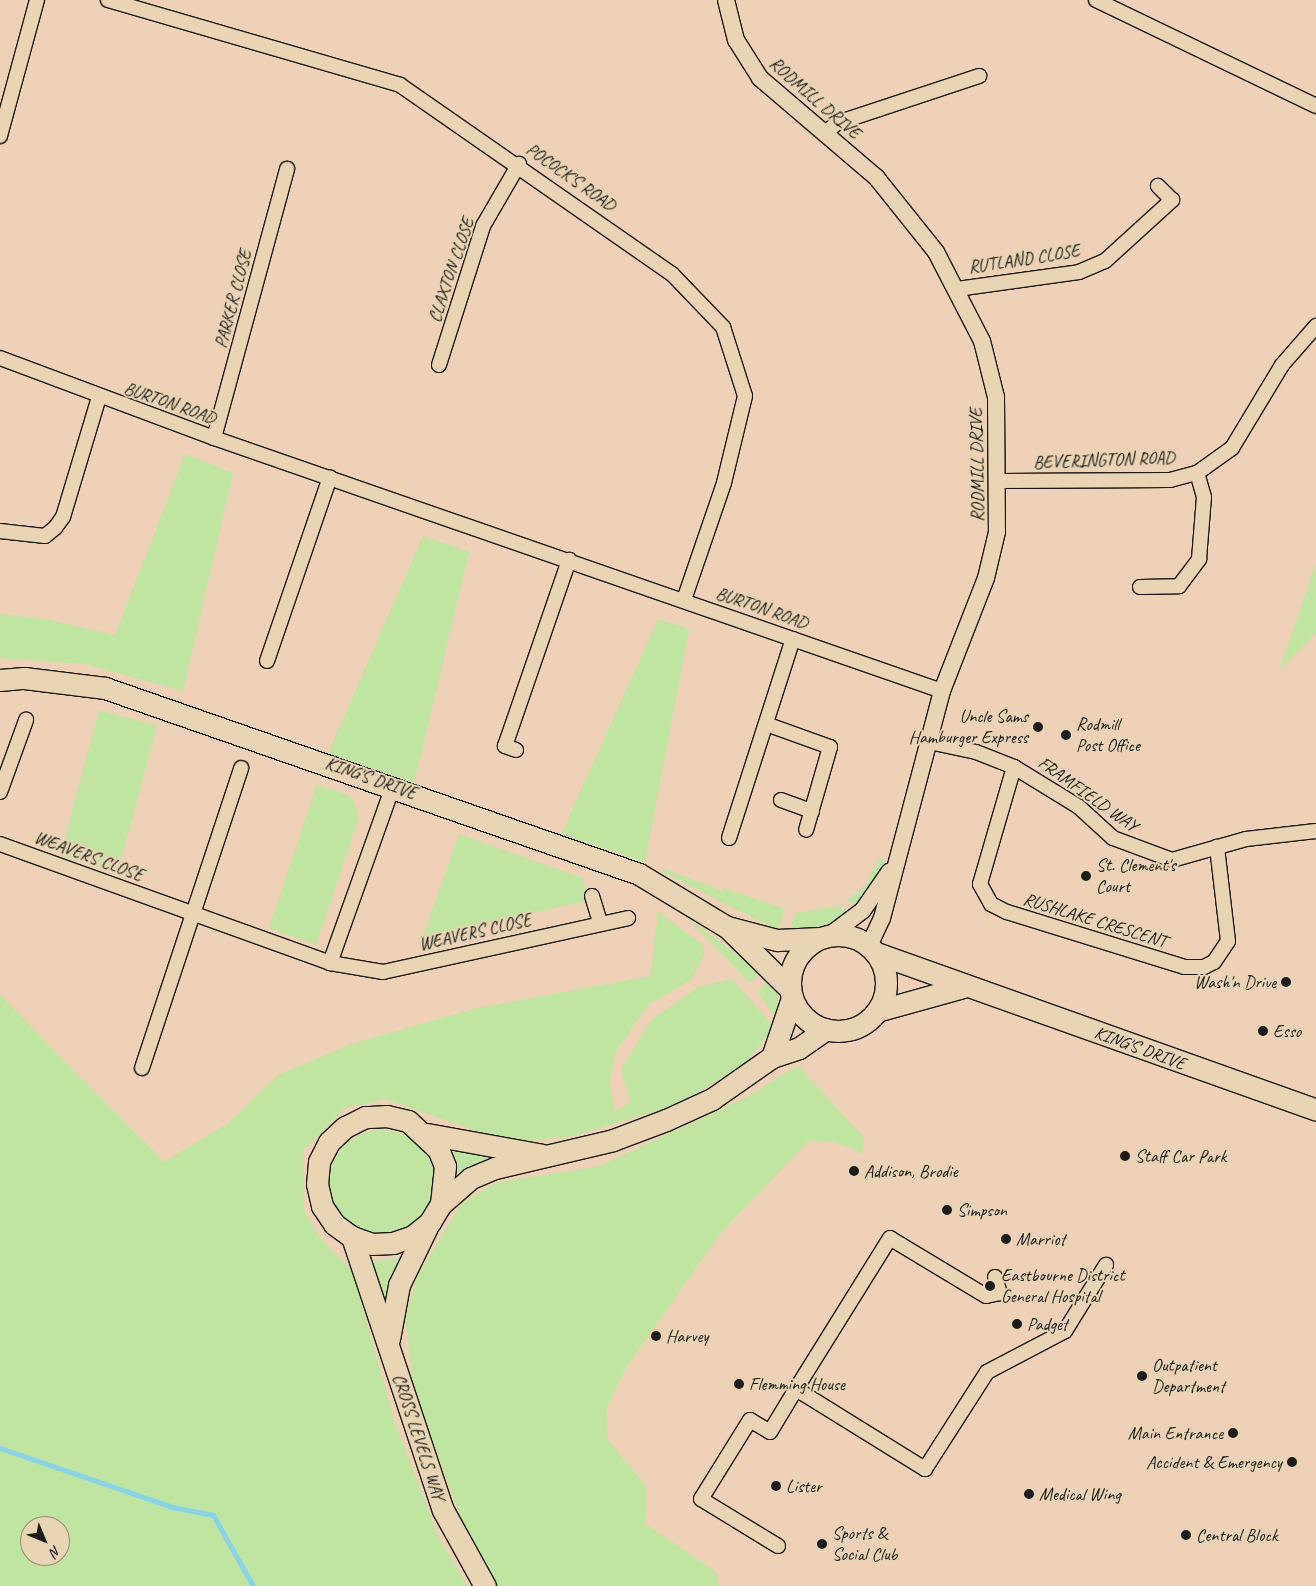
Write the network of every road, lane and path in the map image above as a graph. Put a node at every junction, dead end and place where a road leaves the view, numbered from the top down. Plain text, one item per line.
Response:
1 (37, 0) edge
2 (108, 0) edge
3 (726, 0) edge
4 (1096, 0) edge
5 (979, 76) dead end
6 (1316, 106) edge
7 (824, 134) junction
8 (0, 136) edge
9 (520, 164) junction
10 (287, 169) dead end
11 (1158, 186) dead end
12 (957, 289) junction
13 (1316, 326) edge
14 (0, 358) edge
15 (439, 365) dead end
16 (100, 398) junction
17 (214, 438) junction
18 (1197, 473) junction
19 (330, 477) junction
20 (1000, 481) junction
21 (0, 532) edge
22 (569, 560) junction
23 (1140, 587) dead end
24 (684, 600) junction
25 (793, 639) junction
26 (268, 661) dead end
27 (0, 680) edge
28 (942, 691) junction
29 (26, 720) dead end
30 (766, 724) junction
31 (929, 742) junction
32 (516, 750) dead end
33 (1014, 767) junction
34 (241, 768) dead end
35 (393, 786) junction
36 (0, 792) edge
37 (781, 800) dead end
38 (812, 811) junction
39 (806, 830) dead end
40 (1316, 832) edge
41 (729, 838) dead end
42 (0, 844) edge
43 (1217, 847) junction
44 (896, 861) junction
45 (592, 896) dead end
46 (194, 914) junction
47 (628, 918) dead end
48 (600, 922) junction
49 (727, 926) junction
50 (825, 937) junction
51 (872, 950) junction
52 (330, 963) junction
53 (963, 987) junction
54 (791, 993) junction
55 (877, 1011) junction
56 (826, 1029) junction
57 (772, 1057) junction
58 (142, 1068) dead end
59 (1316, 1110) edge
60 (426, 1134) junction
61 (548, 1156) junction
62 (441, 1204) junction
63 (430, 1222) junction
64 (352, 1238) junction
65 (1106, 1266) dead end
66 (994, 1276) dead end
67 (389, 1339) junction
68 (796, 1389) junction
69 (778, 1546) dead end
70 (484, 1586) edge

1 - 8 street
2 - 9 street, POCOCK'S ROAD
3 - 7 street, RODMILL DRIVE
4 - 6 street
5 - 7 street
7 - 12 street, RODMILL DRIVE
9 - 15 street, CLAXTON CLOSE
9 - 24 street, POCOCK'S ROAD
10 - 17 street, PARKER CLOSE
11 - 12 street, RUTLAND CLOSE
12 - 20 street, RODMILL DRIVE
13 - 18 street, BEVERINGTON ROAD
14 - 16 street, BURTON ROAD
16 - 17 street, BURTON ROAD
16 - 21 street
17 - 19 street, BURTON ROAD
18 - 20 street, BEVERINGTON ROAD
18 - 23 street
19 - 22 street, BURTON ROAD
19 - 26 street
20 - 28 street, RODMILL DRIVE
22 - 24 street, BURTON ROAD
22 - 32 street
24 - 25 street, BURTON ROAD
25 - 28 street, BURTON ROAD
25 - 30 street
27 - 35 main road, KING'S DRIVE
28 - 31 street, RODMILL DRIVE
29 - 36 street
30 - 38 street
30 - 41 street
31 - 33 street, FRAMFIELD WAY
31 - 44 street, RODMILL DRIVE
33 - 43 street, FRAMFIELD WAY
33 - 43 street, RUSHLAKE CRESCENT
34 - 46 street
35 - 49 main road, KING'S DRIVE
35 - 52 street
37 - 38 street
38 - 39 street
40 - 43 street, FRAMFIELD WAY
42 - 46 street, WEAVERS CLOSE
44 - 50 street, RODMILL DRIVE
44 - 51 street, RODMILL DRIVE
45 - 48 street
46 - 52 street, WEAVERS CLOSE
46 - 58 street
47 - 48 street, WEAVERS CLOSE
48 - 52 street, WEAVERS CLOSE
49 - 50 main road, KING'S DRIVE
49 - 54 main road, KING'S DRIVE
50 - 51 main road
50 - 54 main road
51 - 53 main road, KING'S DRIVE
51 - 55 main road
53 - 55 main road
53 - 59 main road, KING'S DRIVE
54 - 56 main road
54 - 57 main road
55 - 56 main road
56 - 57 main road, CROSS LEVELS WAY
57 - 61 main road, CROSS LEVELS WAY
60 - 61 main road, CROSS LEVELS WAY
60 - 62 main road, CROSS LEVELS WAY
60 - 64 main road, CROSS LEVELS WAY
61 - 62 main road, CROSS LEVELS WAY
62 - 63 main road, CROSS LEVELS WAY
63 - 64 main road, CROSS LEVELS WAY
63 - 67 main road, CROSS LEVELS WAY
64 - 67 main road, CROSS LEVELS WAY
65 - 68 street
66 - 68 street
67 - 70 main road, CROSS LEVELS WAY
68 - 69 street

